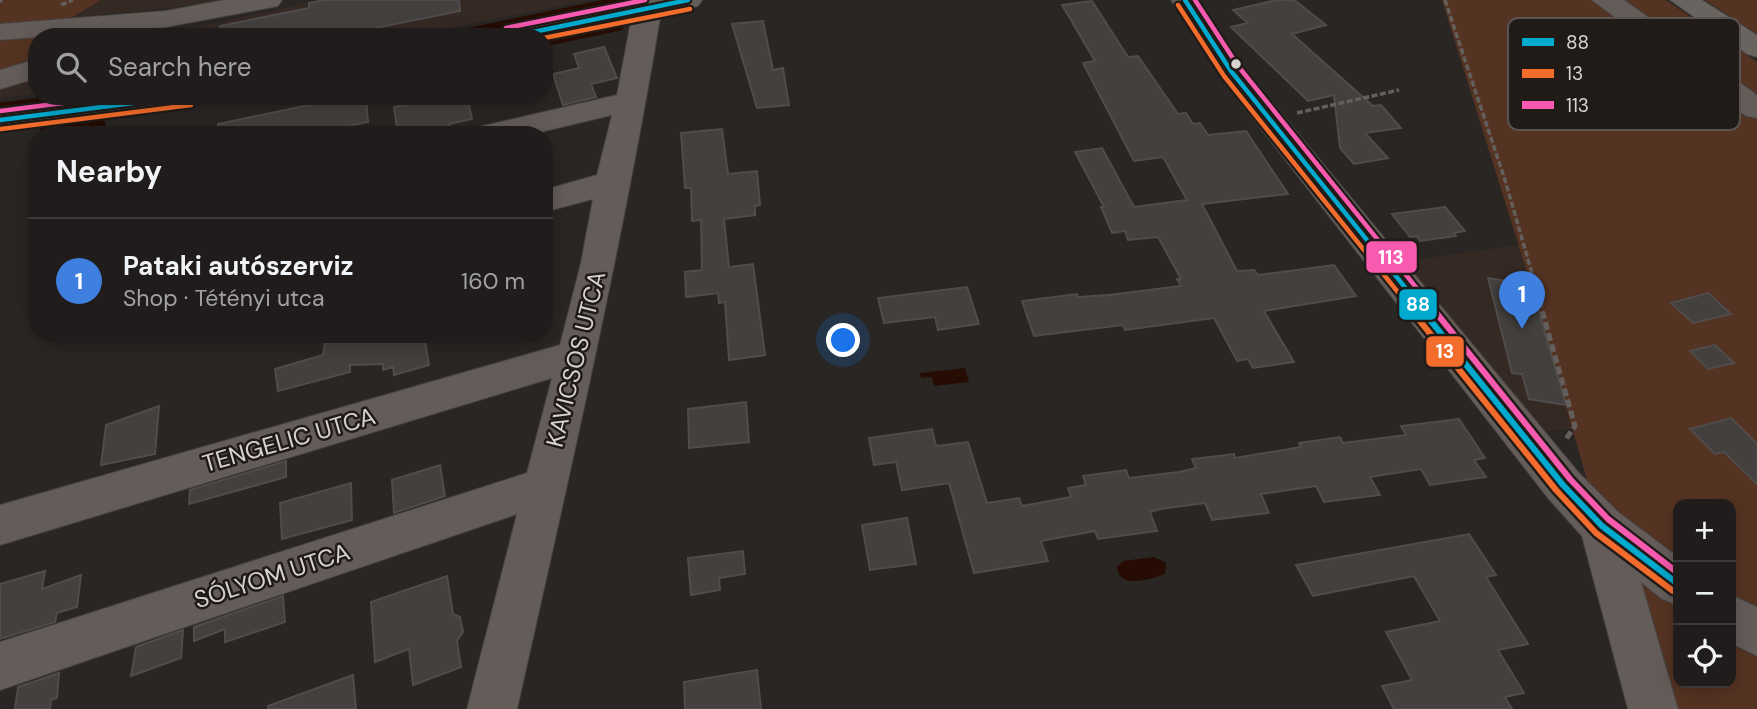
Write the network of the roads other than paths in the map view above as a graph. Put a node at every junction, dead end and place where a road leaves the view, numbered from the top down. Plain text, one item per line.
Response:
1 (268, 0) edge
2 (688, 0) edge
3 (1185, 0) edge
4 (1606, 0) edge
5 (1685, 0) edge
6 (650, 4) edge
7 (1631, 18) edge
8 (1712, 18) edge
9 (166, 19) junction
10 (51, 28) edge
11 (148, 28) edge
12 (547, 28) edge
13 (28, 30) edge
14 (0, 32) edge
15 (1740, 37) edge
16 (1757, 48) edge
17 (28, 71) edge
18 (0, 80) edge
19 (1740, 97) edge
20 (631, 101) junction
21 (119, 105) edge
22 (1757, 109) edge
23 (0, 120) edge
24 (524, 126) edge
25 (612, 182) junction
26 (553, 198) edge
27 (579, 355) junction
28 (544, 486) junction
29 (0, 525) edge
30 (1602, 526) junction
31 (1673, 580) edge
32 (1736, 620) edge
33 (1757, 633) edge
34 (0, 666) edge
35 (492, 709) edge
36 (1653, 709) edge

1 - 9 street
2 - 6 main road
3 - 30 street
4 - 7 street
5 - 8 highway
6 - 12 main road
6 - 20 street, KAVICSOS UTCA
9 - 10 street
9 - 11 street
13 - 14 street
15 - 16 highway
17 - 18 street
19 - 22 street
20 - 24 street
20 - 25 street, KAVICSOS UTCA
21 - 23 main road
25 - 26 street
25 - 27 street, KAVICSOS UTCA
27 - 28 street, KAVICSOS UTCA
27 - 29 street, TENGELIC UTCA
28 - 34 street, SÓLYOM UTCA
28 - 35 street, KAVICSOS UTCA
30 - 31 street
30 - 36 street
32 - 33 street

